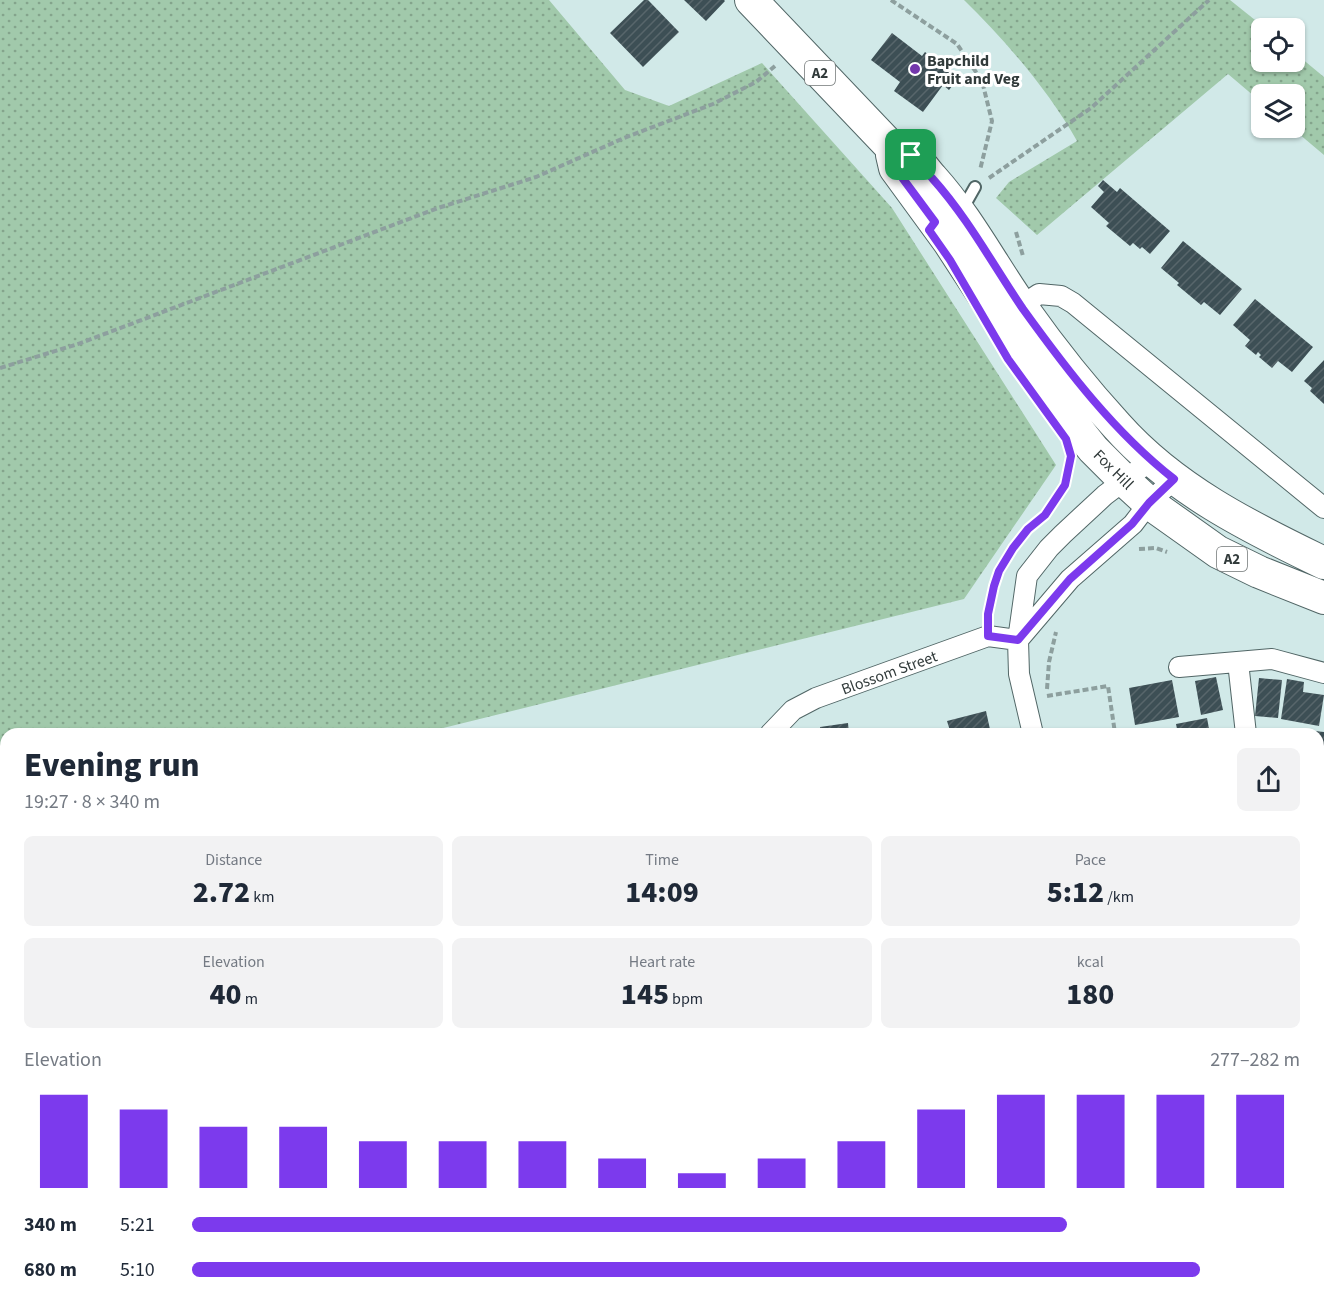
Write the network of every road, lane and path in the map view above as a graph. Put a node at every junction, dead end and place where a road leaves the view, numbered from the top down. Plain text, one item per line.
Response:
1 (752, 0) edge
2 (891, 0) edge
3 (1209, 0) edge
4 (796, 48) junction
5 (975, 187) junction
6 (955, 228) junction
7 (1014, 318) junction
8 (0, 368) edge
9 (1071, 456) dead end
10 (1162, 470) junction
11 (1125, 481) junction
12 (1149, 503) junction
13 (1324, 508) edge
14 (1134, 551) dead end
15 (1172, 554) dead end
16 (1324, 563) edge
17 (1324, 598) edge
18 (1059, 627) dead end
19 (988, 636) junction
20 (1018, 640) junction
21 (1238, 662) junction
22 (1179, 667) dead end
23 (1324, 673) edge
24 (1047, 696) junction
25 (1049, 707) dead end
26 (776, 728) edge
27 (1031, 728) edge
28 (1114, 728) edge
29 (1245, 728) edge

1 - 4 main road, Fox Hill / A2
2 - 5 path
3 - 5 path
4 - 6 main road, Fox Hill / A2
4 - 8 path
5 - 6 lane
6 - 7 main road, Fox Hill / A2
7 - 10 main road, Fox Hill / A2
7 - 11 main road, Fox Hill / A2
7 - 13 street
9 - 19 path
10 - 11 street
10 - 12 street
10 - 16 main road, Fox Hill / A2
11 - 12 main road, Fox Hill / A2
11 - 20 street
12 - 17 main road, Fox Hill / A2
12 - 20 street
14 - 15 path
18 - 24 path
19 - 20 street, Blossom Street
19 - 26 street, Blossom Street
20 - 27 street
21 - 22 street
21 - 23 street
21 - 29 street
24 - 25 path
24 - 28 path

